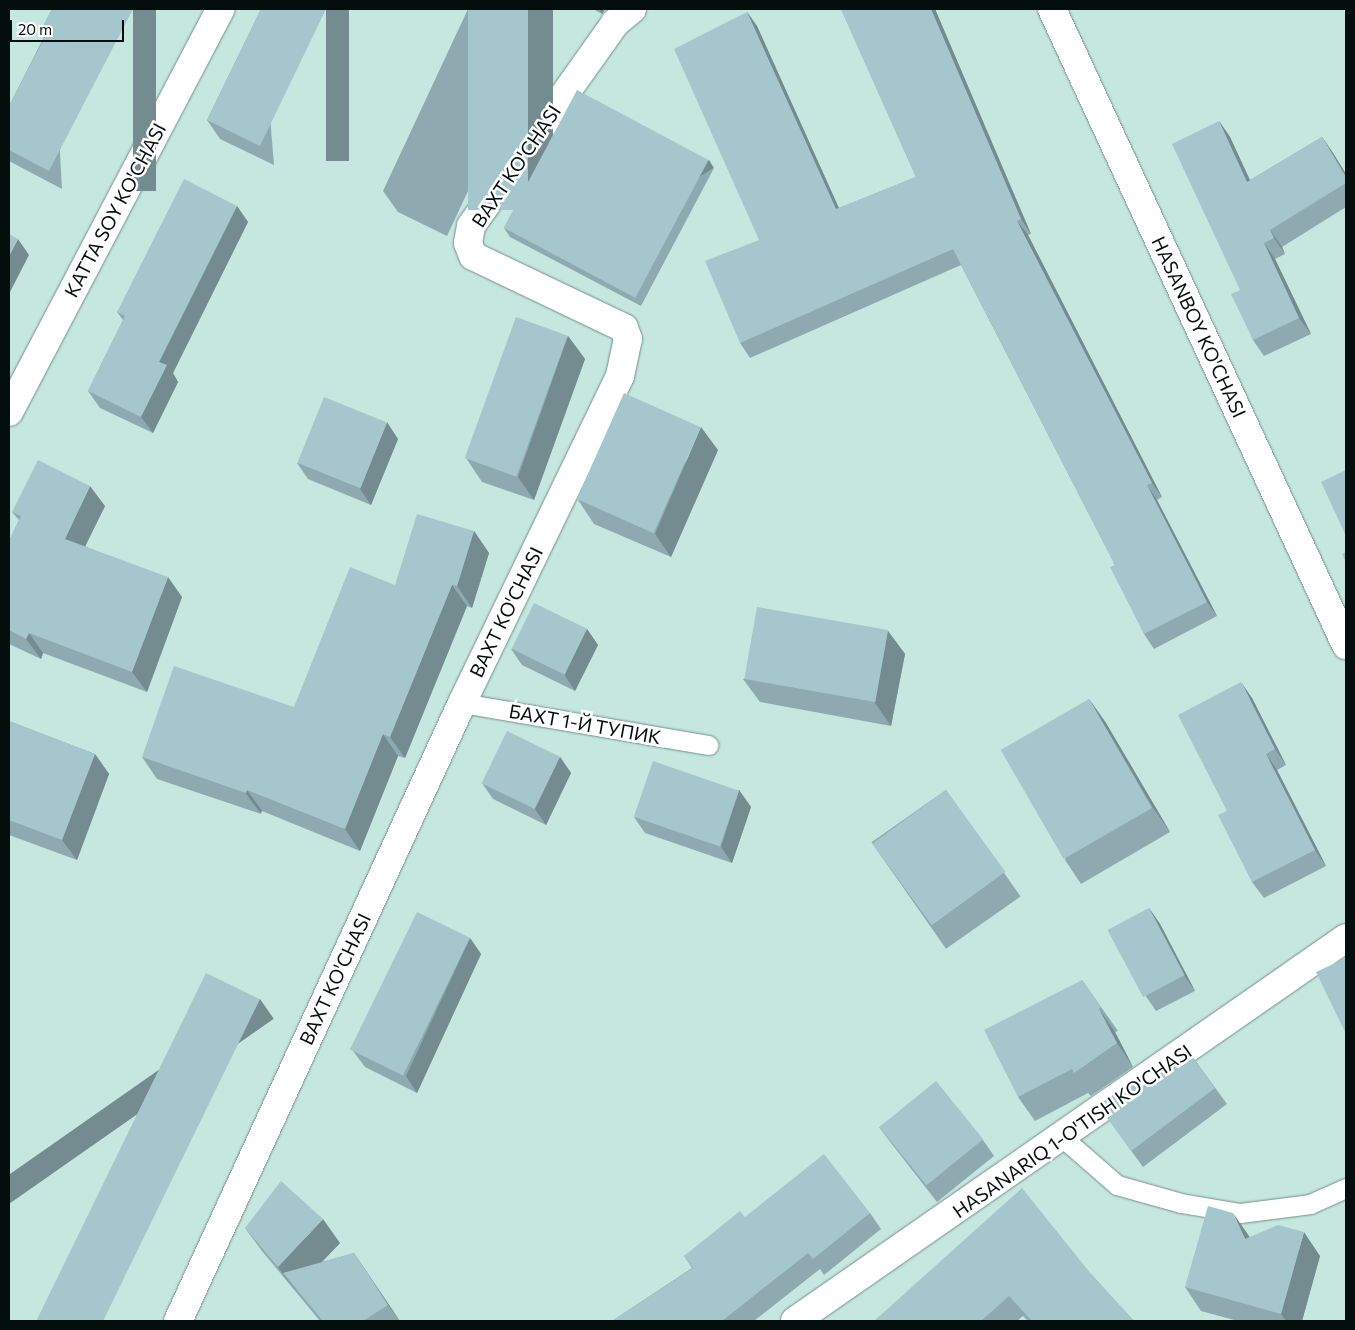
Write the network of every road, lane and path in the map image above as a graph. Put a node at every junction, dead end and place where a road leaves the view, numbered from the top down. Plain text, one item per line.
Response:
1 (221, 9) edge
2 (632, 9) edge
3 (1052, 9) edge
4 (9, 412) edge
5 (1346, 645) edge
6 (462, 702) junction
7 (708, 745) dead end
8 (1346, 938) edge
9 (1063, 1138) junction
10 (1346, 1188) edge
11 (178, 1321) edge
12 (796, 1321) edge

1 - 4 street, KATTA SOY KO'CHASI
2 - 6 street, BAXT KO'CHASI
3 - 5 street, HASANBOY KO'CHASI
6 - 7 lane, БАХТ 1-Й ТУПИК
6 - 11 street, BAXT KO'CHASI
8 - 9 street, HASANARIQ 1-O'TISH KO'CHASI
9 - 10 lane
9 - 12 street, HASANARIQ 1-O'TISH KO'CHASI

